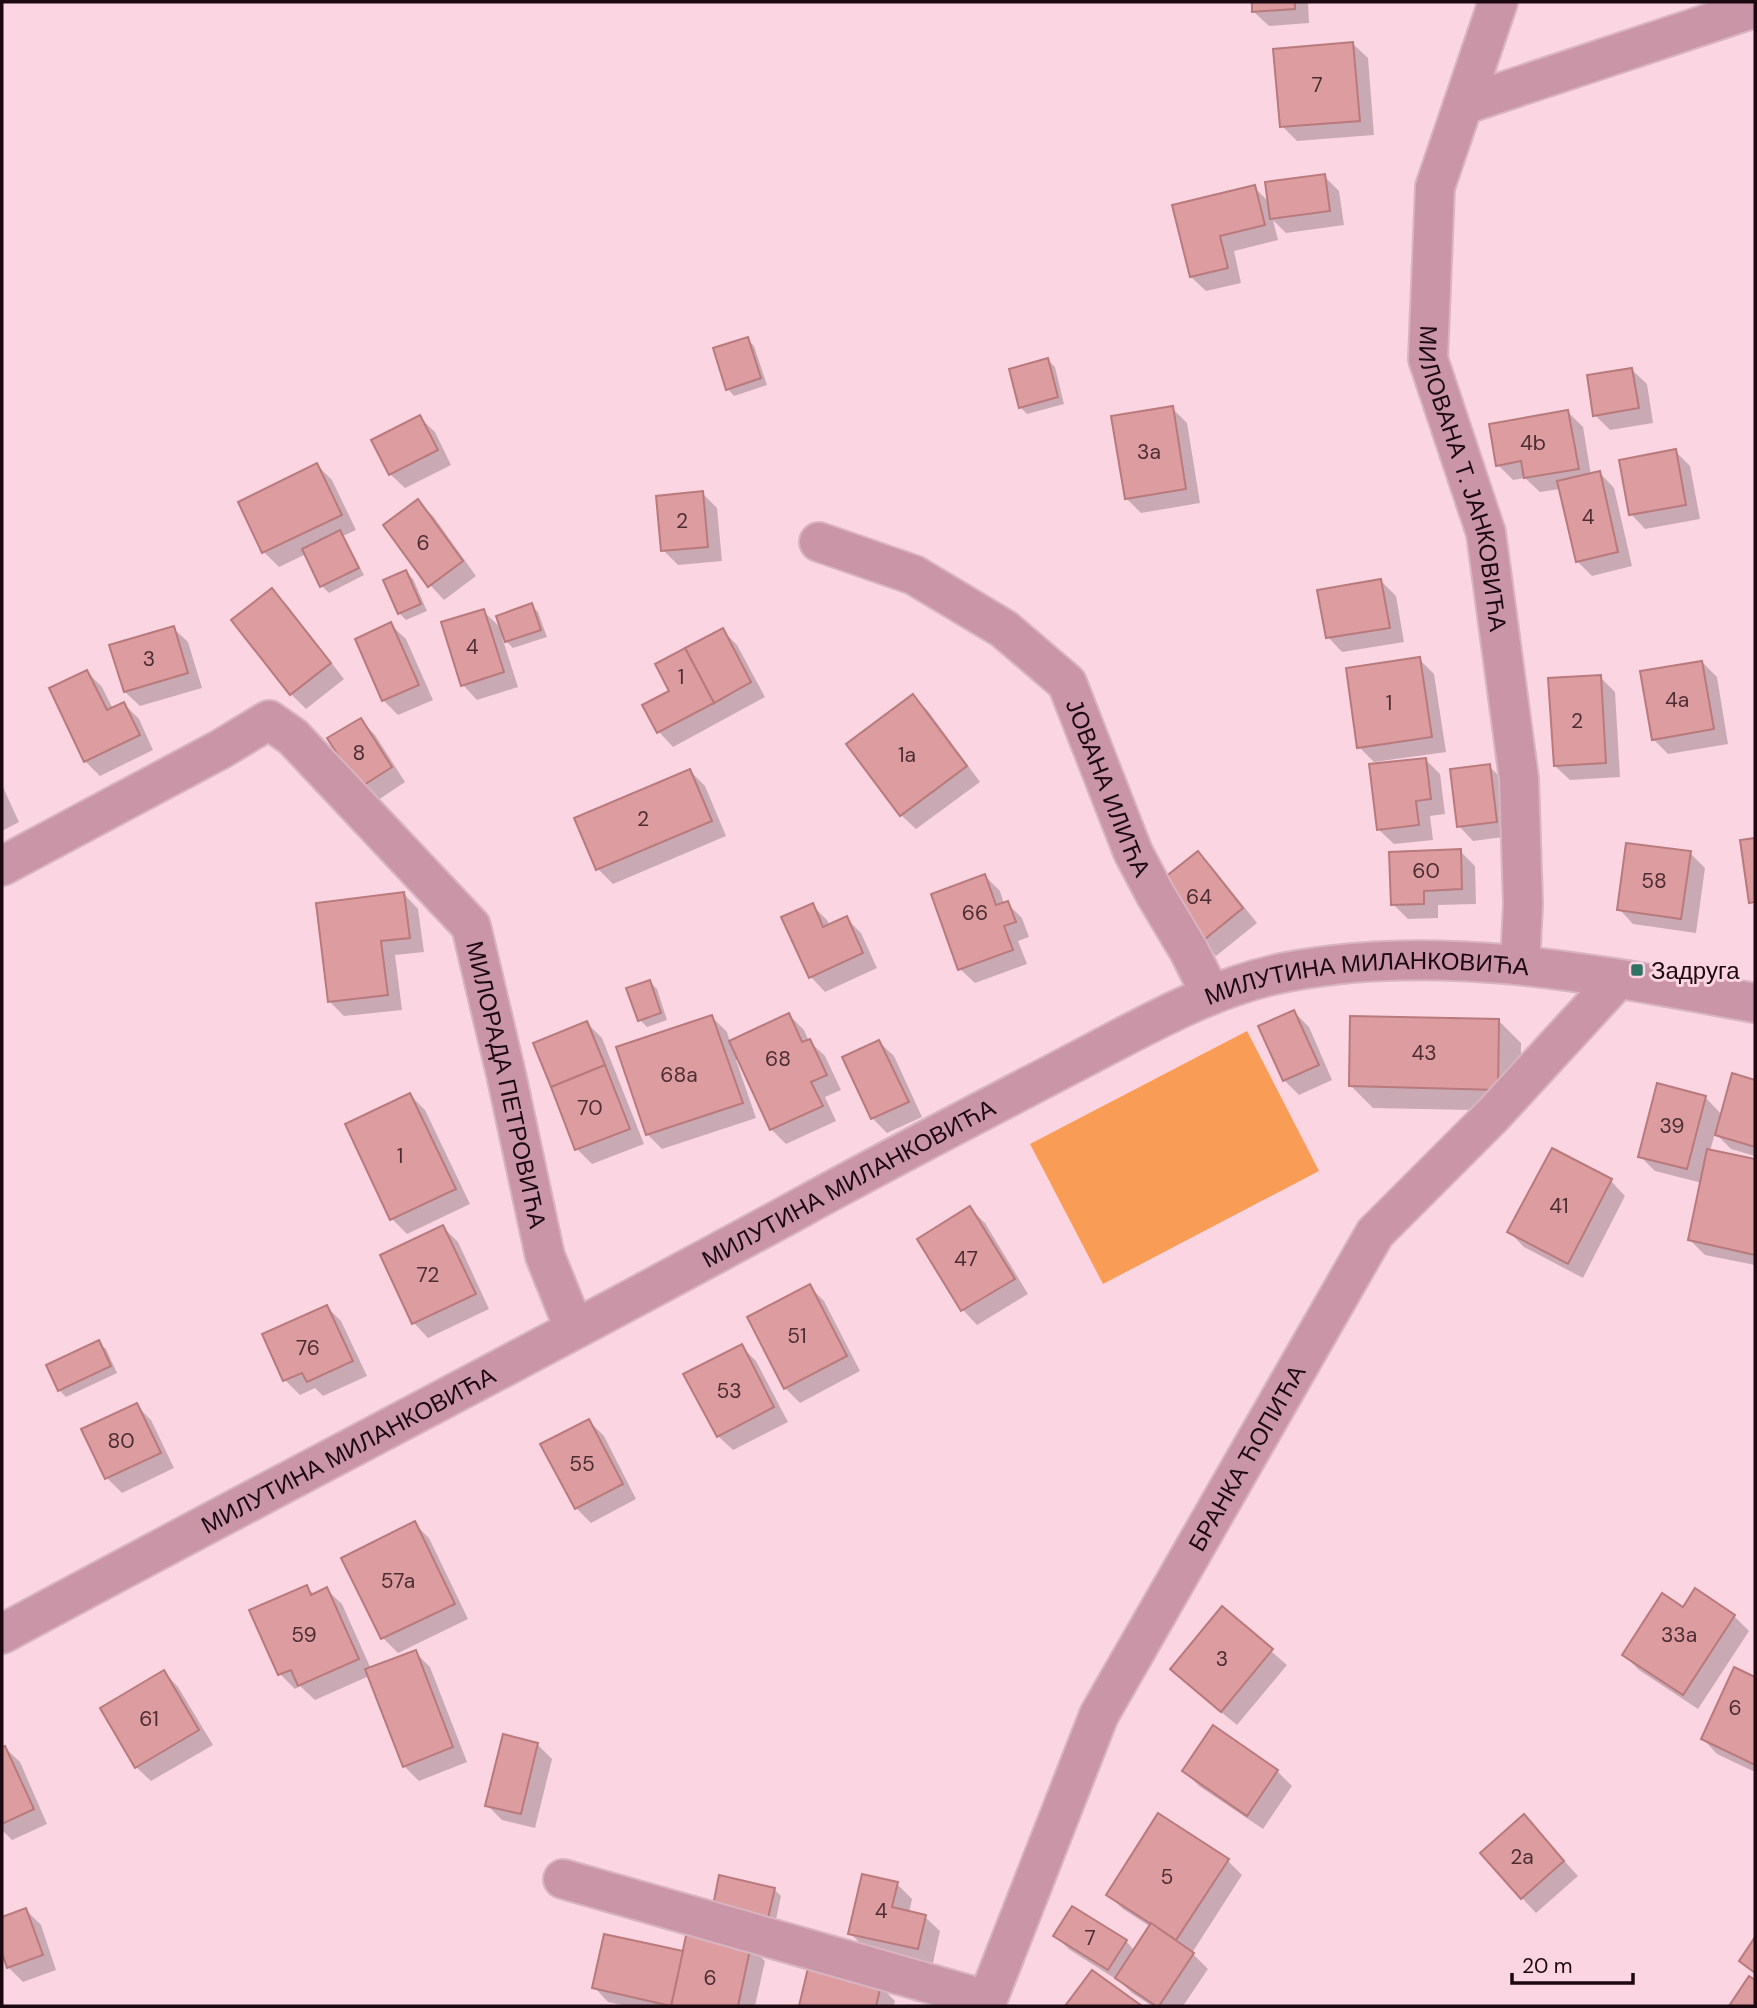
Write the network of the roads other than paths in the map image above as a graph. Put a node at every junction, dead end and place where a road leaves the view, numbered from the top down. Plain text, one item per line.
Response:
1 (1498, 2) edge
2 (1755, 8) edge
3 (1463, 105) junction
4 (819, 542) dead end
5 (2, 866) edge
6 (1520, 965) junction
7 (1618, 978) junction
8 (1211, 995) junction
9 (1755, 1003) edge
10 (574, 1328) junction
11 (2, 1634) edge
12 (563, 1879) dead end
13 (986, 2003) edge

1 - 3 street, МИЛОВАНА Т. ЈАНКОВИЋА
2 - 3 street
3 - 6 street, МИЛОВАНА Т. ЈАНКОВИЋА
4 - 8 street, ЈОВАНА ИЛИЋА
5 - 10 street, МИЛОРАДА ПЕТРОВИЋА
6 - 7 street, МИЛУТИНА МИЛАНКОВИЋА
6 - 8 street, МИЛУТИНА МИЛАНКОВИЋА
7 - 9 street, МИЛУТИНА МИЛАНКОВИЋА
7 - 13 street, БРАНКА ЋОПИЋА
8 - 10 street, МИЛУТИНА МИЛАНКОВИЋА
10 - 11 street, МИЛУТИНА МИЛАНКОВИЋА
12 - 13 street

